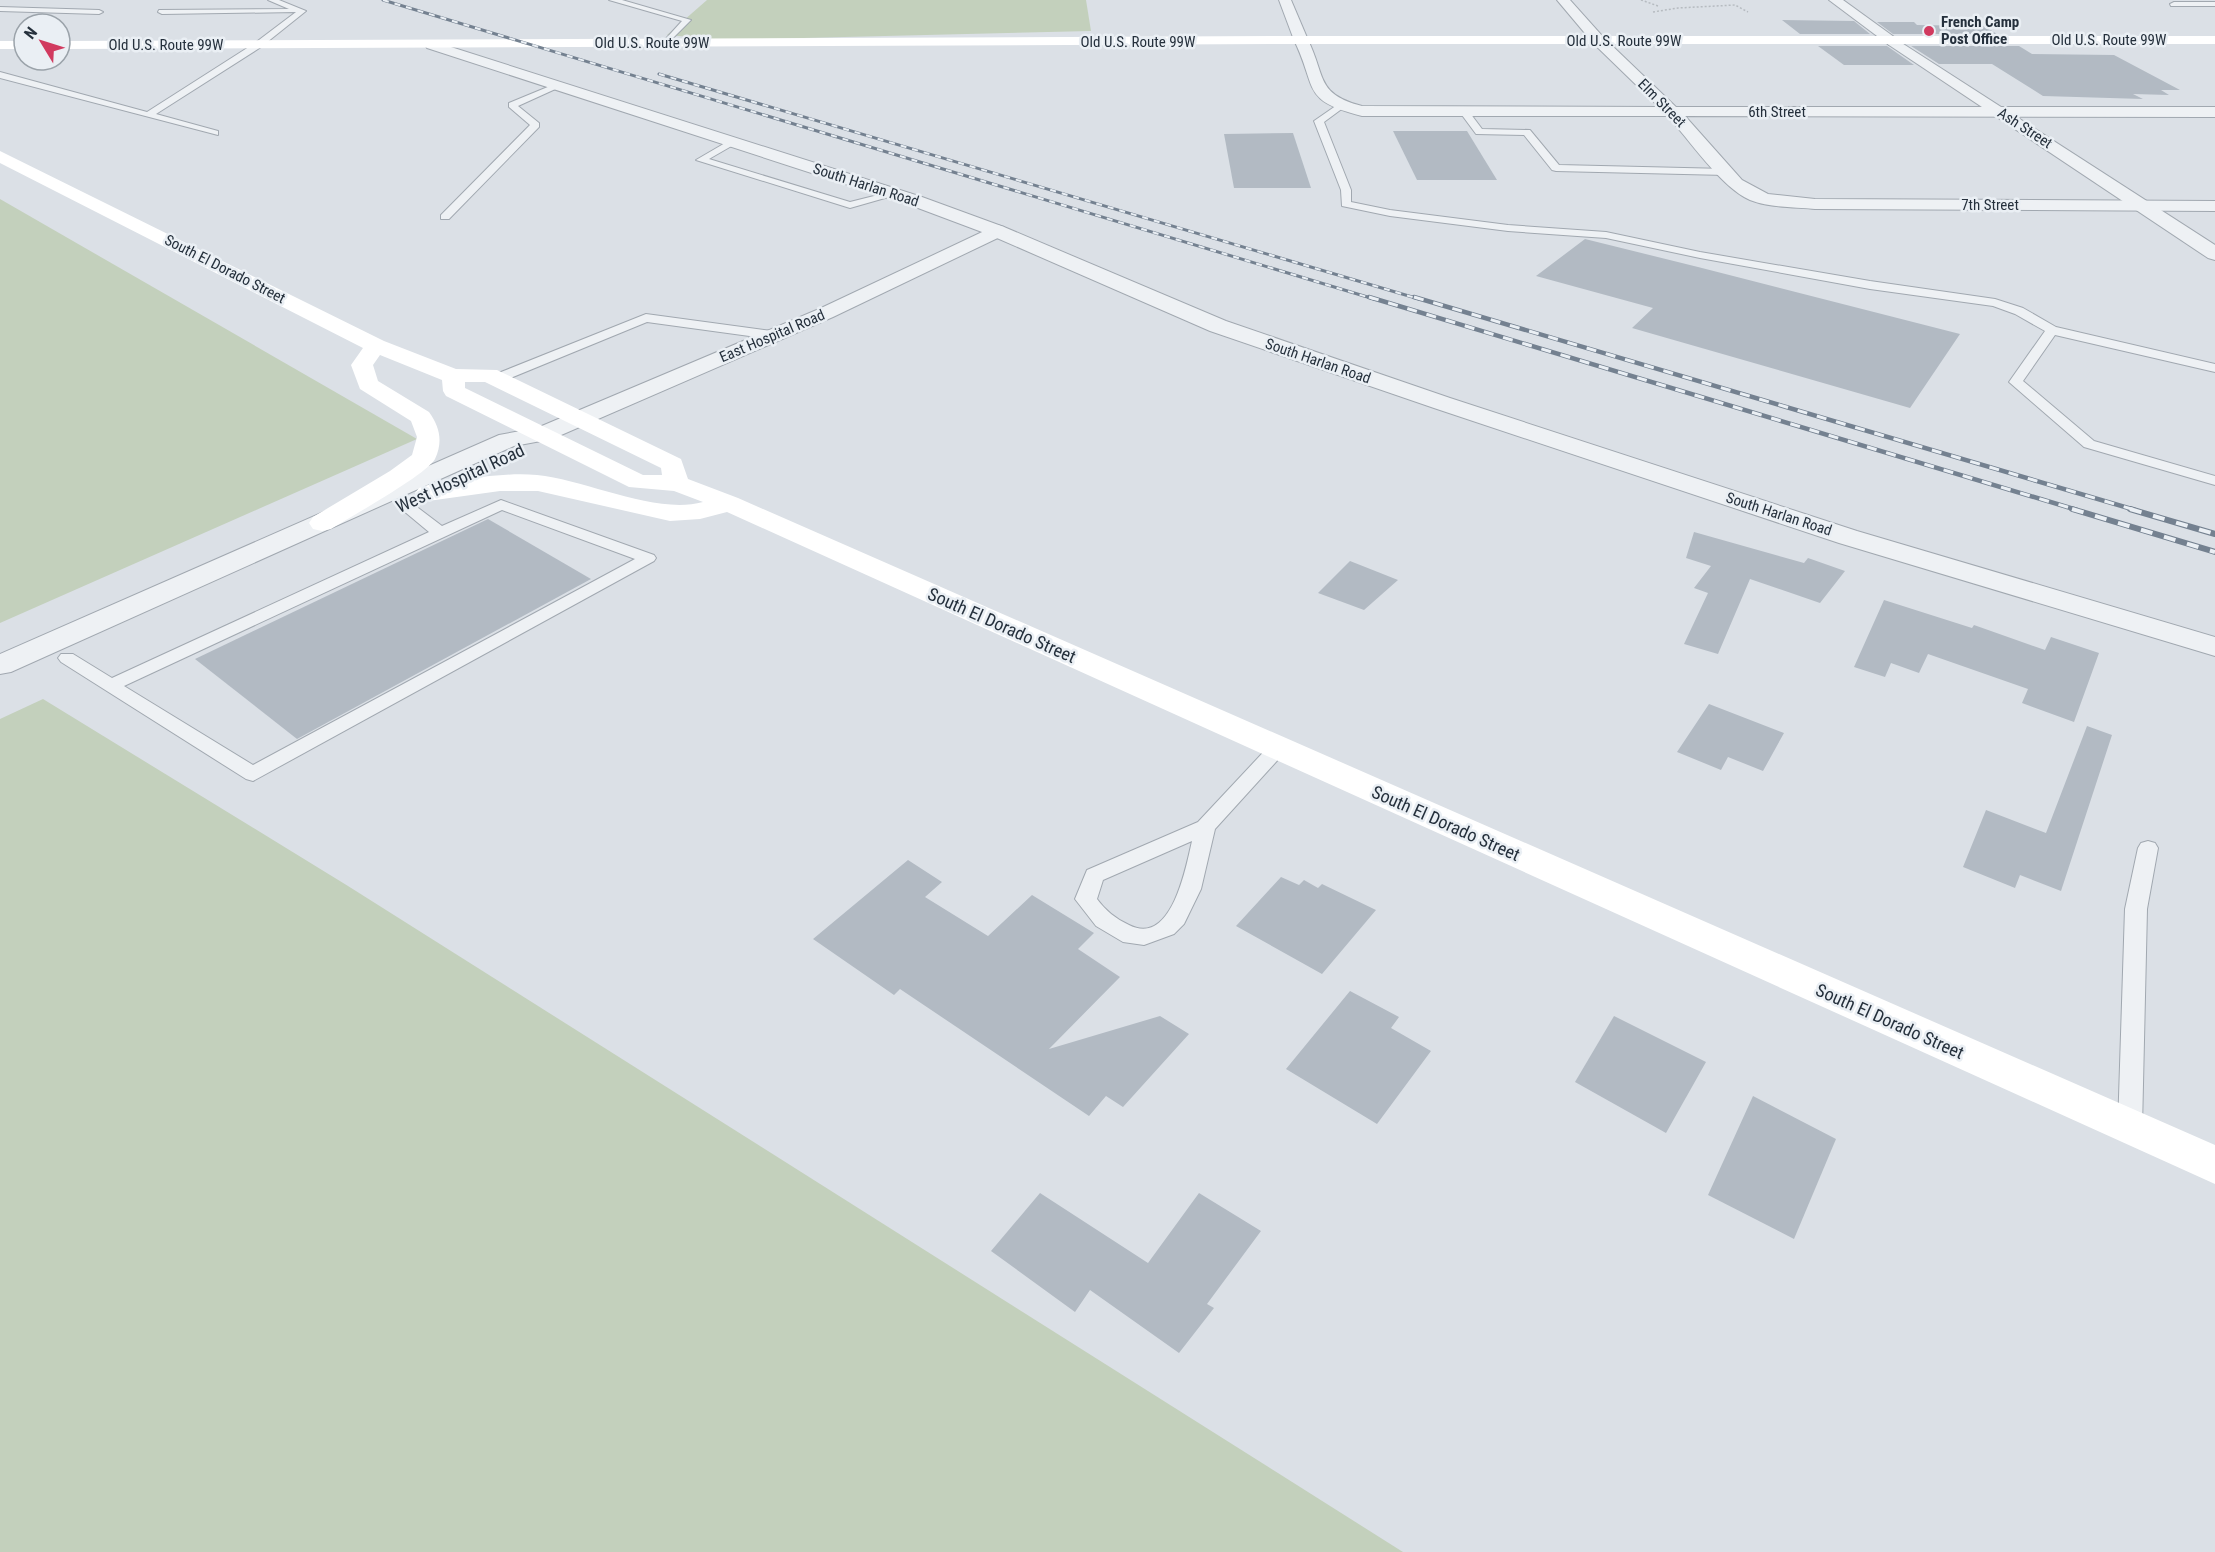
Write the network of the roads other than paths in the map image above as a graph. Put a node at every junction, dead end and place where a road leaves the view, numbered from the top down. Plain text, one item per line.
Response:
1 (22, 0) edge
2 (272, 0) edge
3 (613, 0) edge
4 (1285, 0) edge
5 (1563, 0) edge
6 (1835, 0) edge
7 (0, 4) edge
8 (2174, 4) dead end
9 (2215, 4) edge
10 (174, 5) dead end
11 (0, 9) edge
12 (100, 9) dead end
13 (220, 11) junction
14 (302, 11) junction
15 (49, 12) joint
16 (162, 12) dead end
17 (72, 15) edge
18 (89, 18) dead end
19 (151, 18) dead end
20 (1301, 40) junction
21 (2215, 40) edge
22 (1599, 41) junction
23 (1899, 42) junction
24 (666, 44) junction
25 (72, 45) edge
26 (258, 45) junction
27 (432, 45) junction
28 (0, 75) edge
29 (558, 86) junction
30 (1340, 106) junction
31 (1464, 111) junction
32 (2006, 112) junction
33 (2215, 112) edge
34 (1674, 113) junction
35 (149, 115) junction
36 (215, 133) dead end
37 (732, 142) junction
38 (0, 156) edge
39 (1726, 172) junction
40 (894, 194) junction
41 (1766, 199) joint
42 (2149, 206) junction
43 (2215, 206) edge
44 (445, 217) dead end
45 (997, 231) junction
46 (2215, 245) edge
47 (2215, 254) edge
48 (2052, 330) junction
49 (772, 335) junction
50 (376, 346) junction
51 (2215, 368) edge
52 (453, 375) junction
53 (496, 379) junction
54 (581, 418) junction
55 (543, 434) junction
56 (2215, 481) edge
57 (677, 483) junction
58 (416, 499) junction
59 (729, 503) junction
60 (322, 523) junction
61 (440, 533) junction
62 (2215, 647) edge
63 (67, 658) junction
64 (0, 666) edge
65 (111, 685) junction
66 (0, 689) edge
67 (1278, 748) junction
68 (1205, 827) junction
69 (2148, 848) dead end
70 (2130, 1128) junction
71 (2215, 1166) edge

1 - 7 lane
2 - 14 lane
3 - 24 lane
4 - 20 street
5 - 22 street, Elm Street
6 - 23 street, Ash Street
8 - 9 lane
10 - 13 lane
11 - 15 lane
12 - 15 lane
13 - 14 lane
13 - 16 lane
13 - 19 lane
14 - 26 lane
17 - 18 lane
20 - 22 main road, Old U.S. Route 99W
20 - 24 main road, Old U.S. Route 99W
20 - 30 street
21 - 23 main road, Old U.S. Route 99W
22 - 23 main road, Old U.S. Route 99W
22 - 34 street, Elm Street
23 - 32 street, Ash Street
24 - 27 main road, Old U.S. Route 99W
25 - 26 main road, Old U.S. Route 99W
26 - 27 main road, Old U.S. Route 99W
26 - 35 lane
27 - 29 street, South Harlan Road
28 - 35 lane
29 - 37 street, South Harlan Road
29 - 44 lane
30 - 31 street, 6th Street
30 - 48 lane
31 - 34 street, 6th Street
31 - 39 lane
32 - 33 street, 6th Street
32 - 34 street, 6th Street
32 - 42 street, Ash Street
34 - 39 street, Elm Street
35 - 36 lane
37 - 40 street, South Harlan Road
37 - 40 lane
38 - 50 main road, South El Dorado Street
39 - 41 street, Elm Street
40 - 45 street, South Harlan Road
41 - 42 street, 7th Street
42 - 43 street, 7th Street
42 - 46 street, Ash Street
42 - 47 street, Ash Street
45 - 49 street, East Hospital Road
45 - 62 street, South Harlan Road
48 - 51 lane
48 - 56 lane
49 - 53 lane
49 - 54 street, East Hospital Road
50 - 52 main road, South El Dorado Street
50 - 60 main road
52 - 53 main road, South El Dorado Street
52 - 55 main road, South El Dorado Street
53 - 54 main road, South El Dorado Street
54 - 55 street, East Hospital Road
54 - 57 main road, South El Dorado Street
55 - 57 main road, South El Dorado Street
55 - 58 street, West Hospital Road
55 - 60 street, West Hospital Road
57 - 59 main road, South El Dorado Street
58 - 59 main road
58 - 61 lane
58 - 63 street, West Hospital Road
59 - 67 main road, South El Dorado Street
60 - 64 street, West Hospital Road
61 - 65 lane
61 - 65 lane
63 - 65 lane
63 - 66 street, West Hospital Road
67 - 68 lane
67 - 70 main road, South El Dorado Street
68 - 68 lane
69 - 70 lane
70 - 71 main road, South El Dorado Street

